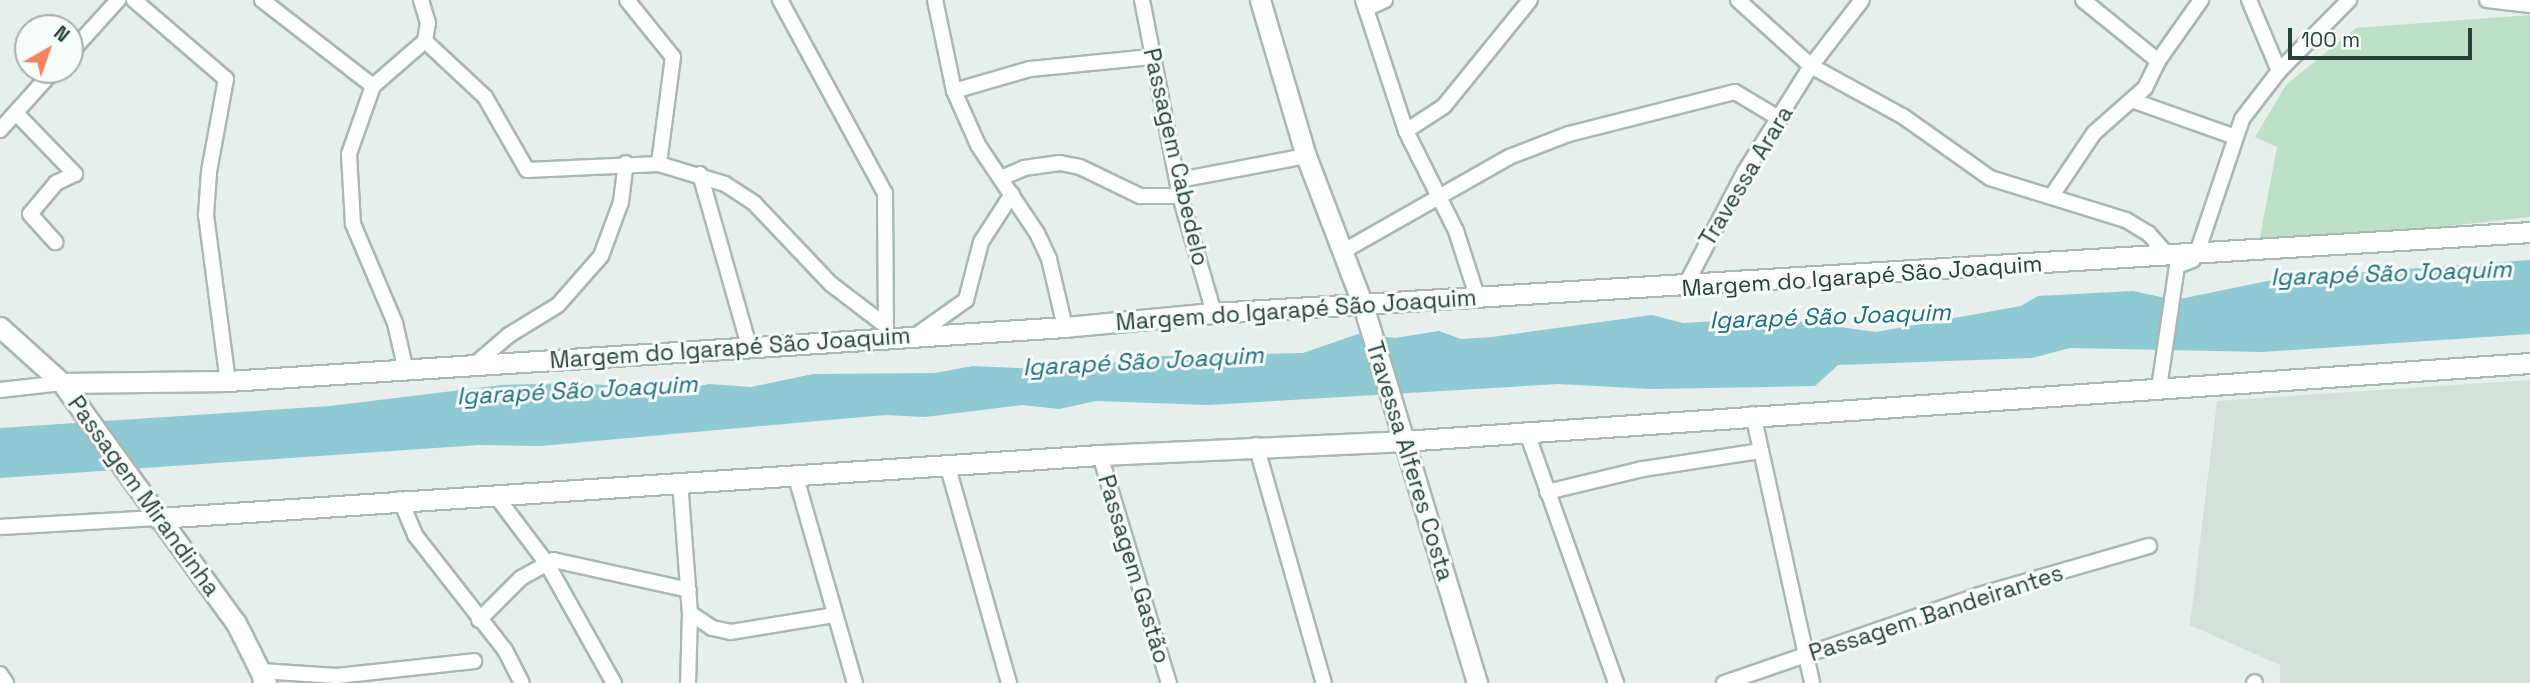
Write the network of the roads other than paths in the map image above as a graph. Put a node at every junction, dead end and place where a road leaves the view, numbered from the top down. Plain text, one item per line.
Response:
1 (118, 0) edge
2 (134, 0) edge
3 (262, 0) edge
4 (421, 0) edge
5 (627, 0) edge
6 (780, 0) edge
7 (934, 0) edge
8 (1142, 0) edge
9 (1260, 0) edge
10 (1385, 0) edge
11 (1530, 0) edge
12 (1738, 0) edge
13 (1862, 0) edge
14 (2083, 0) edge
15 (2201, 0) edge
16 (2249, 0) edge
17 (2349, 0) edge
18 (2487, 0) edge
19 (1365, 5) edge
20 (2530, 5) edge
21 (84, 38) edge
22 (425, 41) junction
23 (1151, 57) junction
24 (2158, 61) junction
25 (1811, 66) junction
26 (2279, 71) junction
27 (42, 84) edge
28 (373, 86) junction
29 (954, 91) junction
30 (2134, 100) junction
31 (16, 113) junction
32 (1780, 118) junction
33 (0, 130) edge
34 (1406, 131) junction
35 (2233, 136) junction
36 (1306, 156) junction
37 (626, 163) junction
38 (659, 164) junction
39 (700, 174) junction
40 (1001, 178) junction
41 (1179, 180) junction
42 (1012, 194) junction
43 (1180, 196) junction
44 (2051, 197) junction
45 (1441, 199) junction
46 (2530, 232) edge
47 (55, 242) dead end
48 (2221, 249) junction
49 (2198, 250) junction
50 (1342, 252) junction
51 (2166, 253) junction
52 (1684, 288) junction
53 (1477, 296) junction
54 (1365, 310) junction
55 (1214, 313) junction
56 (0, 327) edge
57 (1065, 327) junction
58 (886, 332) junction
59 (916, 335) junction
60 (749, 346) junction
61 (2530, 363) edge
62 (474, 365) junction
63 (405, 367) junction
64 (229, 380) junction
65 (65, 387) junction
66 (2159, 388) junction
67 (0, 390) edge
68 (1753, 414) junction
69 (1526, 430) junction
70 (1401, 436) junction
71 (1256, 446) junction
72 (1761, 452) junction
73 (1100, 454) junction
74 (947, 464) junction
75 (795, 474) junction
76 (680, 481) junction
77 (1547, 492) junction
78 (496, 496) junction
79 (400, 499) junction
80 (158, 518) junction
81 (0, 527) edge
82 (2149, 546) dead end
83 (546, 562) junction
84 (689, 590) junction
85 (690, 613) junction
86 (835, 615) junction
87 (479, 620) junction
88 (1806, 655) junction
89 (474, 661) dead end
90 (0, 674) edge
91 (262, 679) edge
92 (614, 681) edge
93 (6, 683) edge
94 (522, 683) edge
95 (598, 683) edge
96 (688, 683) edge
97 (855, 683) edge
98 (1009, 683) edge
99 (1169, 683) edge
100 (1324, 683) edge
101 (1477, 683) edge
102 (1616, 683) edge
103 (1724, 683) edge
104 (1812, 683) edge

1 - 21 street
2 - 64 street
3 - 28 street
4 - 22 street
5 - 38 street
6 - 58 street
7 - 29 street
8 - 23 street, Passagem Cabedelo
9 - 36 street, Travessa Alferes Costa
10 - 19 street
11 - 34 street
12 - 25 street
13 - 25 street, Travessa Arara
14 - 24 street
15 - 24 street
16 - 26 street
17 - 26 street
18 - 20 street
19 - 34 street
22 - 28 street
22 - 37 street
23 - 29 street
23 - 41 street, Passagem Cabedelo
24 - 30 street
25 - 32 street, Travessa Arara
25 - 44 street
26 - 35 street
27 - 31 street
28 - 63 street
29 - 40 street
30 - 35 street
30 - 44 street
31 - 33 street
31 - 47 street
32 - 45 street
32 - 52 street, Travessa Arara
34 - 45 street
35 - 49 street
36 - 41 street
36 - 50 street, Travessa Alferes Costa
37 - 38 street
37 - 62 street
38 - 39 street
39 - 58 street
39 - 60 street
40 - 42 street
40 - 43 street
41 - 43 street, Passagem Cabedelo
42 - 57 street
42 - 59 street
43 - 55 street, Passagem Cabedelo
44 - 51 street
45 - 50 street
45 - 53 street
46 - 48 street, Margem do Igarapé São Joaquim
48 - 49 street, Margem do Igarapé São Joaquim
48 - 66 street
49 - 51 street, Margem do Igarapé São Joaquim
50 - 54 street, Travessa Alferes Costa
51 - 52 street, Margem do Igarapé São Joaquim
52 - 53 street, Margem do Igarapé São Joaquim
53 - 54 street, Margem do Igarapé São Joaquim
54 - 55 street, Margem do Igarapé São Joaquim
54 - 70 street, Travessa Alferes Costa
55 - 57 street, Margem do Igarapé São Joaquim
56 - 65 street, Passagem Mirandinha
57 - 59 street, Margem do Igarapé São Joaquim
58 - 59 street, Margem do Igarapé São Joaquim
58 - 60 street, Margem do Igarapé São Joaquim
60 - 62 street, Margem do Igarapé São Joaquim
61 - 66 street
62 - 63 street, Margem do Igarapé São Joaquim
63 - 64 street, Margem do Igarapé São Joaquim
64 - 65 street, Margem do Igarapé São Joaquim
65 - 67 street
65 - 80 street, Passagem Mirandinha
66 - 68 street
68 - 69 street
68 - 72 street
69 - 70 street
69 - 77 street
70 - 71 street
70 - 101 street, Travessa Alferes Costa
71 - 73 street
71 - 100 street
72 - 77 street
72 - 88 street
73 - 74 street
73 - 99 street, Passagem Gastão
74 - 75 street
74 - 98 street
75 - 76 street
75 - 86 street
76 - 78 street
76 - 84 street
77 - 102 street
78 - 79 street
78 - 83 street
79 - 80 street
79 - 87 street
80 - 81 street
80 - 91 street, Passagem Mirandinha
82 - 88 street, Passagem Bandeirantes
83 - 84 street
83 - 87 street
83 - 92 street
84 - 85 street
85 - 86 street
85 - 96 street
86 - 97 street
87 - 94 street
88 - 103 street, Passagem Bandeirantes
88 - 104 street
89 - 91 street
90 - 93 street
92 - 95 street

